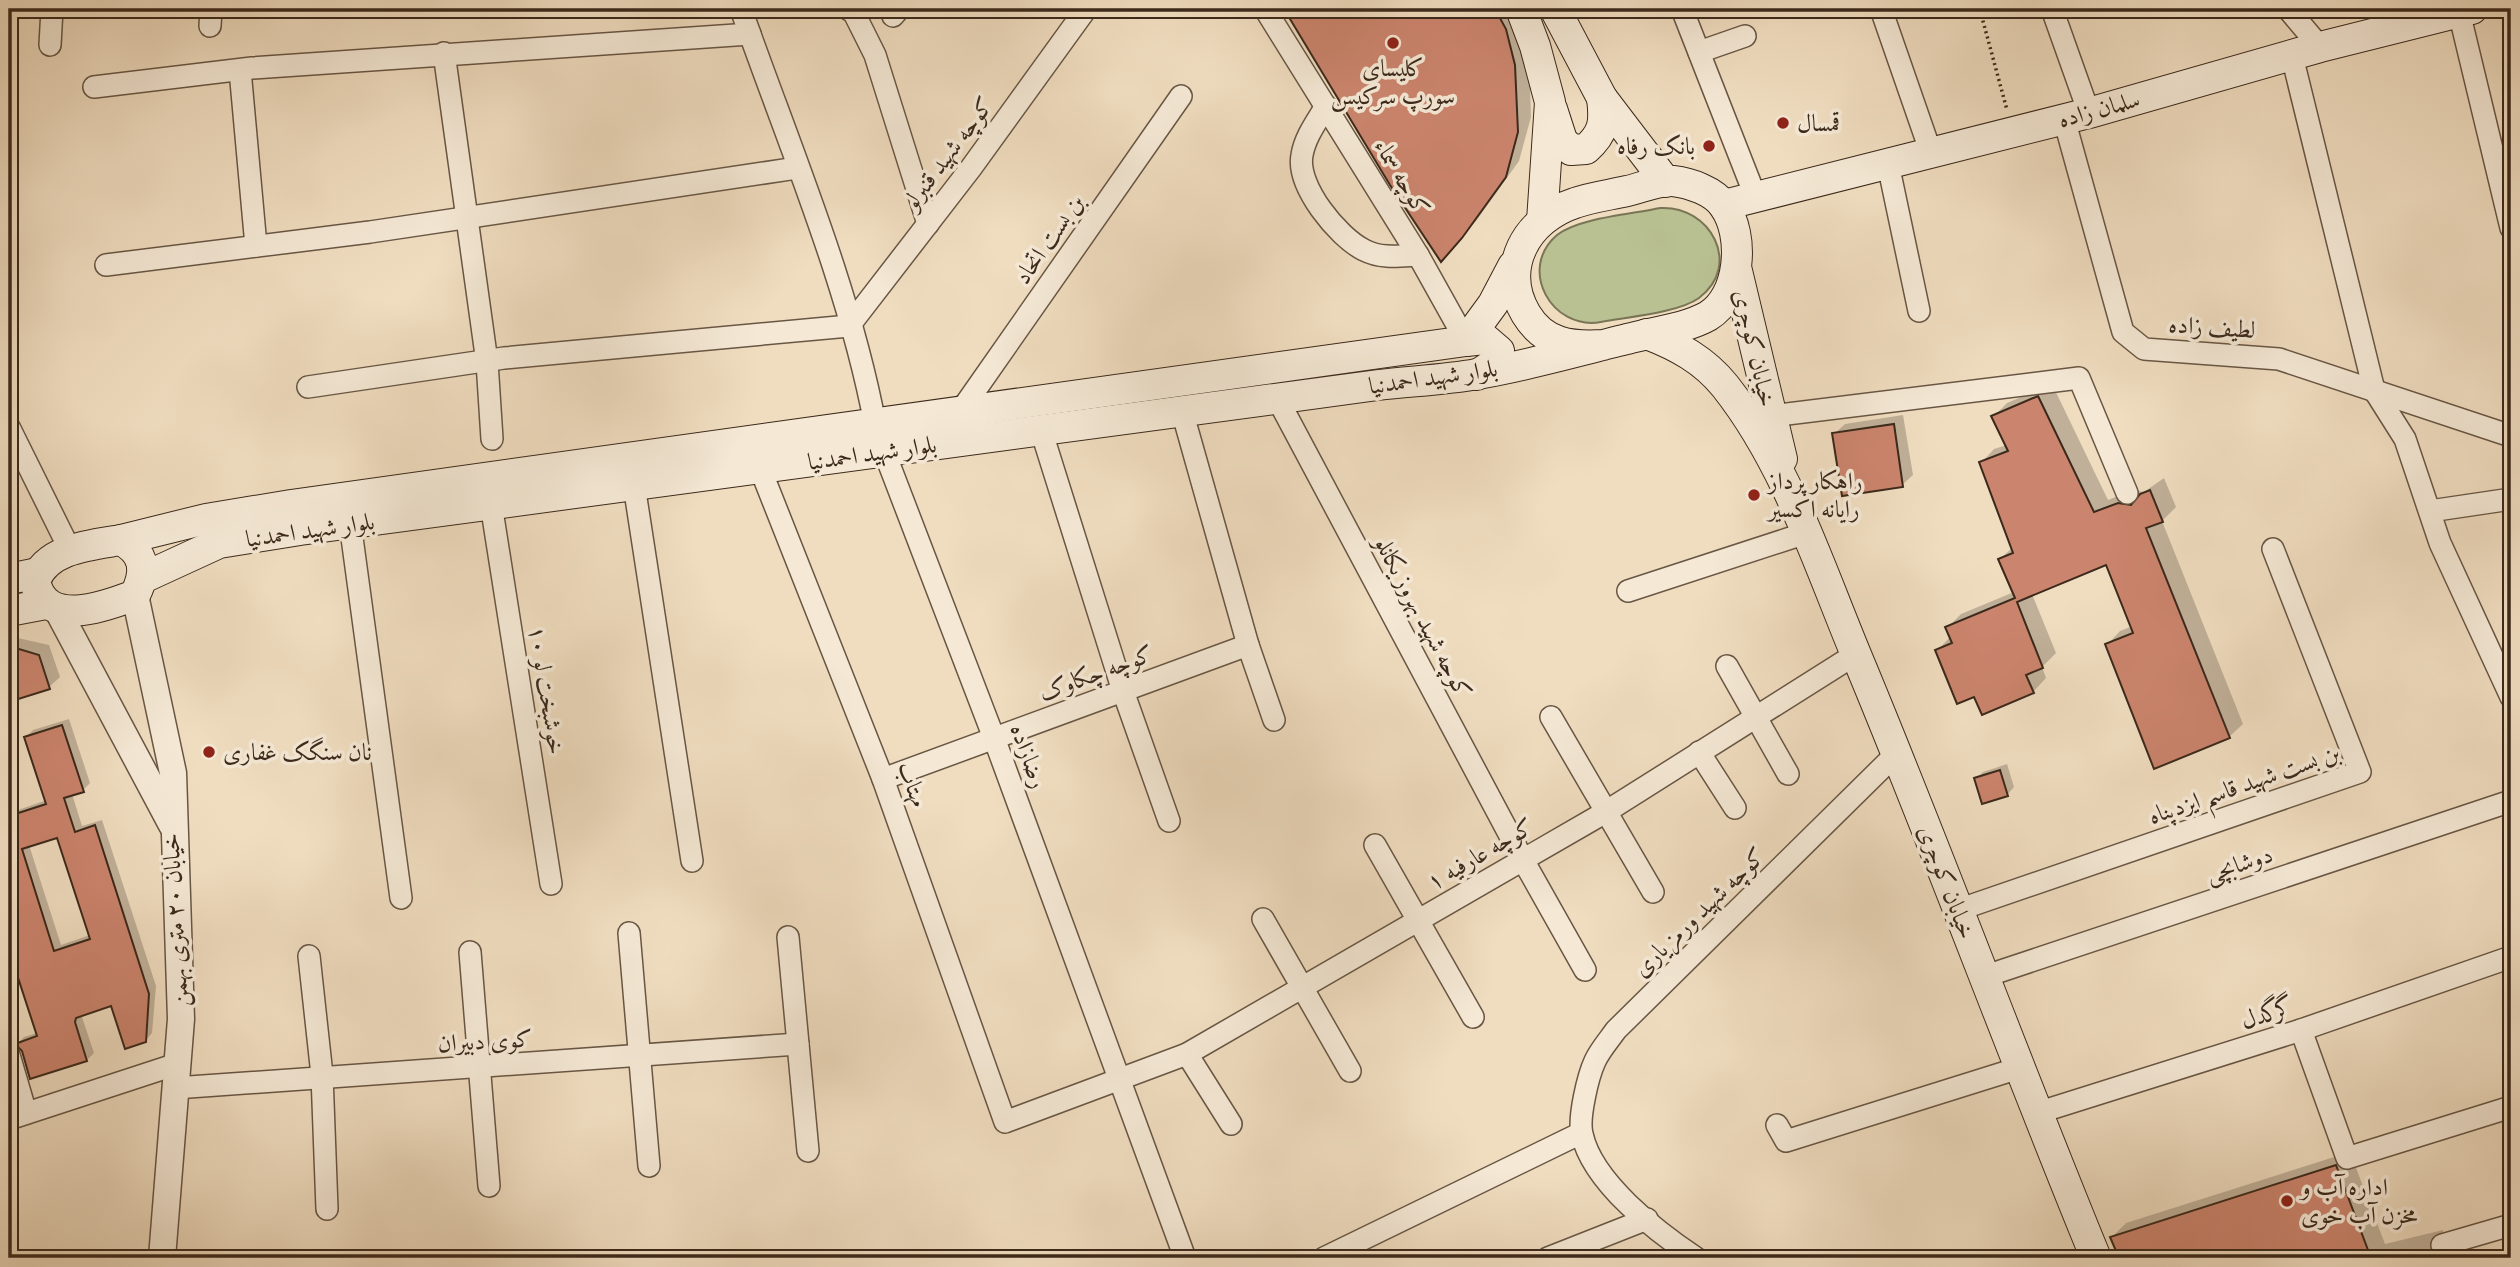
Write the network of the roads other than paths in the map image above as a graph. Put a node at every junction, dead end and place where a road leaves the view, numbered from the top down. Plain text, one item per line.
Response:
1 (52, 9) edge
2 (848, 9) edge
3 (1086, 9) edge
4 (1265, 9) edge
5 (1521, 9) edge
6 (1555, 9) edge
7 (1682, 9) edge
8 (1881, 9) edge
9 (2052, 9) edge
10 (2288, 9) edge
11 (744, 10) edge
12 (2465, 10) edge
13 (750, 34) junction
14 (1745, 36) dead end
15 (50, 45) dead end
16 (2320, 47) junction
17 (1699, 52) junction
18 (444, 53) junction
19 (2292, 56) junction
20 (240, 69) junction
21 (94, 87) dead end
22 (1181, 96) dead end
23 (1602, 98) junction
24 (1550, 102) junction
25 (1326, 106) junction
26 (2077, 116) junction
27 (1931, 153) junction
28 (1888, 164) junction
29 (797, 168) junction
30 (1666, 182) junction
31 (1756, 198) junction
32 (1724, 205) junction
33 (468, 217) junction
34 (1542, 221) junction
35 (928, 224) junction
36 (2511, 228) edge
37 (256, 246) junction
38 (1418, 255) junction
39 (106, 265) dead end
40 (1513, 266) junction
41 (1737, 271) junction
42 (1919, 311) dead end
43 (849, 326) junction
44 (1647, 334) junction
45 (1466, 341) junction
46 (1603, 345) junction
47 (487, 362) junction
48 (1477, 374) junction
49 (308, 387) dead end
50 (2374, 390) junction
51 (1277, 398) junction
52 (1182, 411) junction
53 (960, 412) junction
54 (1771, 416) junction
55 (9, 427) edge
56 (1041, 430) junction
57 (2511, 436) edge
58 (880, 438) junction
59 (492, 439) dead end
60 (760, 468) junction
61 (634, 485) junction
62 (2127, 493) dead end
63 (2511, 499) edge
64 (491, 504) junction
65 (2430, 511) junction
66 (1800, 520) junction
67 (350, 523) junction
68 (121, 540) junction
69 (2273, 549) dead end
70 (70, 550) junction
71 (38, 573) junction
72 (9, 579) edge
73 (140, 586) junction
74 (1628, 591) dead end
75 (52, 607) junction
76 (9, 611) edge
77 (1248, 645) junction
78 (1856, 654) junction
79 (1727, 666) dead end
80 (1123, 691) junction
81 (2511, 696) edge
82 (1551, 716) dead end
83 (1755, 717) junction
84 (1274, 720) dead end
85 (994, 738) junction
86 (1699, 752) junction
87 (1897, 753) junction
88 (1788, 774) dead end
89 (883, 779) junction
90 (2511, 801) edge
91 (1735, 808) dead end
92 (1604, 813) junction
93 (1169, 821) dead end
94 (174, 830) junction
95 (1376, 845) dead end
96 (1523, 860) junction
97 (692, 861) dead end
98 (551, 884) dead end
99 (1653, 892) dead end
100 (401, 898) dead end
101 (1958, 910) junction
102 (1264, 919) dead end
103 (1419, 920) junction
104 (629, 933) dead end
105 (789, 937) dead end
106 (470, 952) dead end
107 (309, 956) dead end
108 (2511, 957) edge
109 (1585, 970) dead end
110 (1983, 976) junction
111 (1302, 988) junction
112 (1473, 1017) dead end
113 (2301, 1030) junction
114 (798, 1044) junction
115 (1187, 1054) junction
116 (9, 1055) edge
117 (641, 1056) junction
118 (2019, 1068) junction
119 (480, 1069) junction
120 (1350, 1071) dead end
121 (322, 1075) junction
122 (176, 1076) junction
123 (1120, 1080) junction
124 (2511, 1107) edge
125 (2037, 1113) junction
126 (18, 1116) edge
127 (1005, 1122) joint
128 (1231, 1124) dead end
129 (1777, 1125) dead end
130 (1581, 1133) junction
131 (808, 1151) dead end
132 (649, 1166) dead end
133 (489, 1186) dead end
134 (327, 1209) dead end
135 (1647, 1219) junction
136 (2511, 1225) edge
137 (2442, 1245) dead end
138 (162, 1258) edge
139 (1185, 1258) edge
140 (1324, 1258) edge
141 (1548, 1258) edge
142 (1696, 1258) edge
143 (2096, 1258) edge

1 - 15 street
2 - 35 street
3 - 35 street, کوچه شهید قنبرلو
4 - 25 street, کوچه سماء
5 - 24 main road
6 - 23 main road
7 - 17 street
8 - 27 street
9 - 26 street, لطیف زاده
10 - 16 street
11 - 13 street, رضازاده
12 - 16 main road, سلمان زاده
12 - 36 street
13 - 18 street
13 - 29 street, رضازاده
14 - 17 street
16 - 19 main road, سلمان زاده
17 - 31 street
18 - 20 street
18 - 33 street
19 - 26 main road, سلمان زاده
19 - 50 street
20 - 21 street
20 - 37 street
22 - 53 street, بن بست اتحاد
23 - 24 main road
23 - 30 main road
24 - 34 main road
25 - 38 street, کوچه سماء
25 - 38 street
26 - 27 main road, سلمان زاده
26 - 50 street, لطیف زاده
27 - 28 main road, سلمان زاده
28 - 31 main road, سلمان زاده
28 - 42 street
29 - 33 street
29 - 43 street, رضازاده
30 - 32 main road
30 - 34 main road
31 - 32 main road, سلمان زاده
32 - 41 main road
33 - 37 street
33 - 47 street
34 - 40 main road
35 - 43 street, کوچه شهید قنبرلو
37 - 39 street
38 - 45 street, کوچه سماء
40 - 45 main road, بلوار شهید احمدنیا
40 - 46 main road
41 - 44 main road
41 - 54 main road, خیابان کوچری
43 - 47 street
43 - 58 street, رضازاده
44 - 46 main road
44 - 66 main road, خیابان کوچری
45 - 48 main road
45 - 53 main road, بلوار شهید احمدنیا
46 - 48 main road, بلوار شهید احمدنیا
47 - 49 street
47 - 59 street
48 - 51 main road, بلوار شهید احمدنیا
50 - 57 street, لطیف زاده
50 - 65 street
51 - 52 main road, بلوار شهید احمدنیا
51 - 96 street, کوچه شهید بهروز یکانلو
52 - 56 main road, بلوار شهید احمدنیا
52 - 77 street
53 - 58 main road, بلوار شهید احمدنیا
54 - 62 street
54 - 66 main road, خیابان کوچری
55 - 70 street
56 - 58 main road, بلوار شهید احمدنیا
56 - 80 street
58 - 60 main road, بلوار شهید احمدنیا
58 - 68 main road, بلوار شهید احمدنیا
58 - 85 street, رضازاده
60 - 61 main road, بلوار شهید احمدنیا
60 - 89 street, مهتاب
61 - 64 main road, بلوار شهید احمدنیا
61 - 97 street
63 - 65 street
64 - 67 main road, بلوار شهید احمدنیا
64 - 98 street, خوشبخت لو ۱۰
65 - 81 street
66 - 74 street
66 - 78 main road, خیابان کوچری
67 - 73 main road, بلوار شهید احمدنیا
67 - 100 street
68 - 70 main road, بلوار شهید احمدنیا
68 - 73 main road
69 - 101 street, بن بست شهید قاسم ایزدپناه
70 - 71 main road
71 - 72 main road
71 - 75 main road
73 - 75 main road, بلوار شهید احمدنیا
73 - 94 street
75 - 76 main road
75 - 94 street, خیابان ۲۰ متری بهمن
77 - 80 street, کوچه چکاوک
77 - 84 street
78 - 83 street, کوچه عارفیه ۱
78 - 87 main road, خیابان کوچری
79 - 83 street
80 - 85 street, کوچه چکاوک
80 - 93 street
82 - 92 street
83 - 86 street, کوچه عارفیه ۱
83 - 88 street
85 - 89 street, کوچه چکاوک
85 - 123 street, رضازاده
86 - 91 street
86 - 92 street, کوچه عارفیه ۱
87 - 101 main road, خیابان کوچری
87 - 130 street, کوچه شهید ورمزیاری
89 - 127 street, مهتاب
90 - 110 street, دوشابچی
92 - 96 street, کوچه عارفیه ۱
92 - 99 street
94 - 122 street, خیابان ۲۰ متری بهمن
95 - 103 street
96 - 103 street, کوچه عارفیه ۱
96 - 109 street, کوچه شهید بهروز یکانلو
101 - 110 main road, خیابان کوچری
102 - 111 street
103 - 111 street, کوچه عارفیه ۱
103 - 112 street
104 - 117 street
105 - 114 street
106 - 119 street
107 - 121 street
108 - 113 street, گرگدل
110 - 118 main road, خیابان کوچری
111 - 115 street, کوچه عارفیه ۱
111 - 120 street
113 - 124 street
113 - 125 street, گرگدل
114 - 117 street, کوی دبیران
114 - 131 street
115 - 123 street, کوچه عارفیه ۱
115 - 128 street
116 - 126 street
117 - 119 street, کوی دبیران
117 - 132 street
118 - 125 main road, خیابان کوچری
118 - 129 street
119 - 121 street, کوی دبیران
119 - 133 street
121 - 122 street, کوی دبیران
121 - 134 street
122 - 126 street, کوی دبیران
122 - 138 street, خیابان ۲۰ متری بهمن
123 - 127 street, کوچه عارفیه ۱
123 - 139 street, رضازاده
125 - 143 main road, خیابان کوچری
130 - 135 street
130 - 140 street
135 - 141 street
135 - 142 street
136 - 137 street

